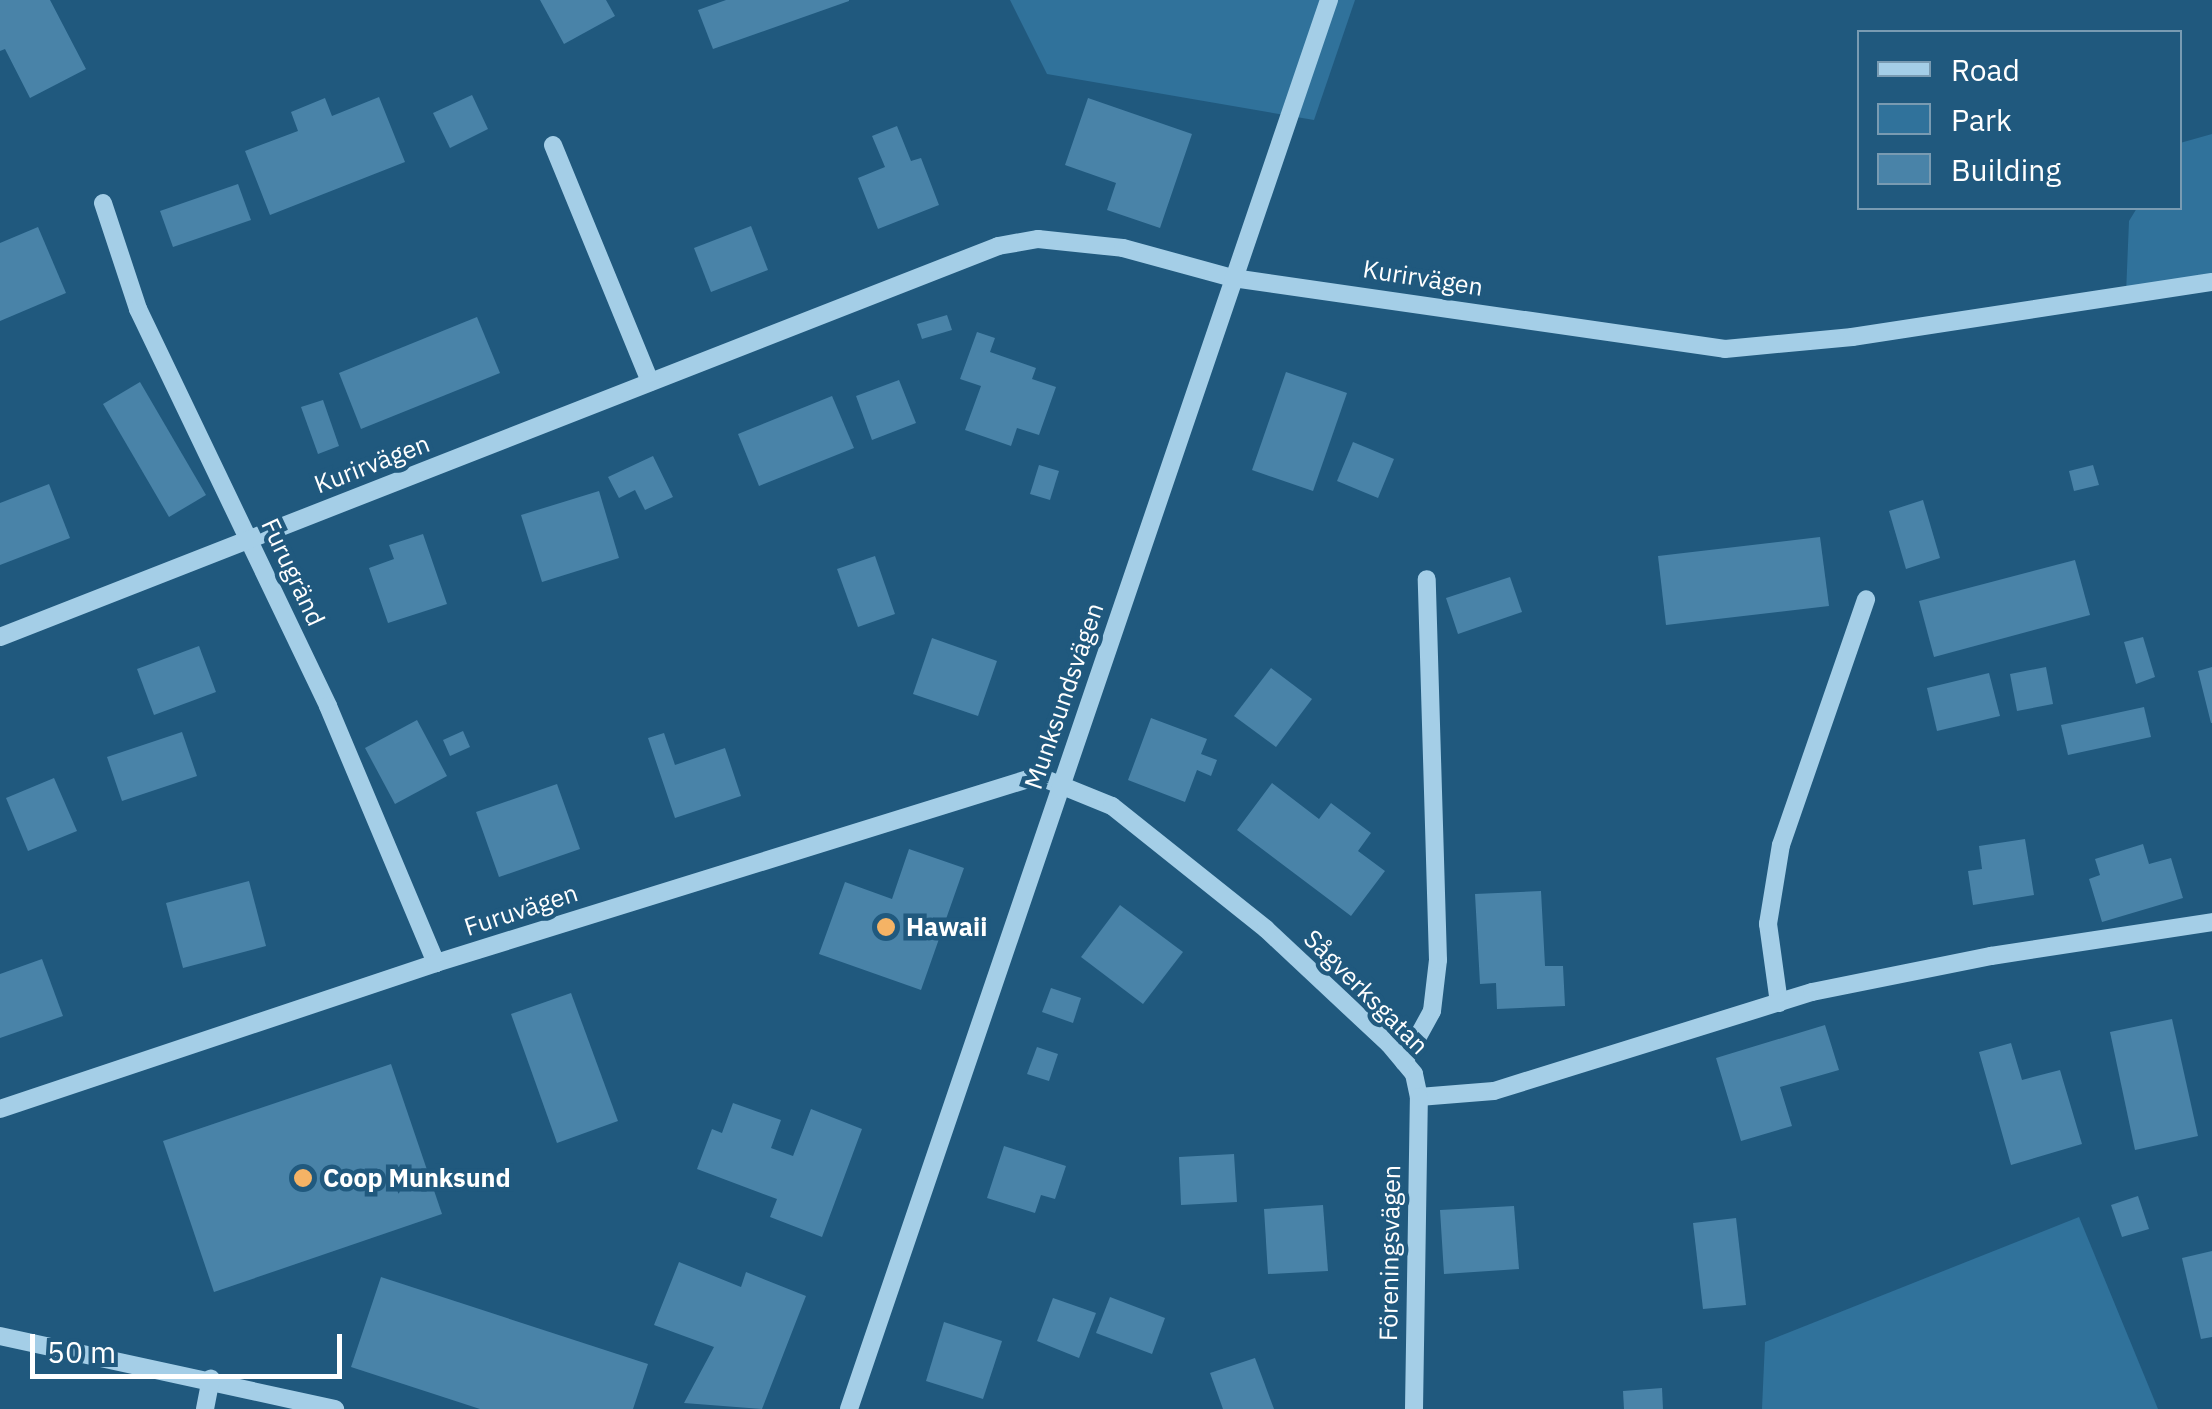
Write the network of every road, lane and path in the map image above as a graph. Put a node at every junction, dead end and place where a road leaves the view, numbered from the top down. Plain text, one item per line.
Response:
1 (1329, 0) edge
2 (553, 145) dead end
3 (103, 203) dead end
4 (1233, 278) junction
5 (2212, 282) edge
6 (650, 382) junction
7 (251, 539) junction
8 (1427, 579) dead end
9 (1866, 598) dead end
10 (0, 637) edge
11 (1060, 782) junction
12 (2212, 922) edge
13 (436, 963) junction
14 (1779, 1003) junction
15 (1404, 1062) junction
16 (1419, 1097) junction
17 (0, 1109) edge
18 (0, 1336) edge
19 (211, 1378) junction
20 (206, 1409) edge
21 (335, 1409) edge
22 (849, 1409) edge
23 (1414, 1409) edge

1 - 4 street, Munksundsvägen
2 - 6 street
3 - 7 street, Furugränd
4 - 5 street, Kurirvägen
4 - 6 street, Kurirvägen
4 - 11 street, Munksundsvägen
6 - 7 street, Kurirvägen
7 - 10 street, Kurirvägen
7 - 13 street, Furugränd
8 - 15 street
9 - 14 street
11 - 13 street, Furuvägen
11 - 15 street, Sågverksgatan
11 - 22 street, Munksundsvägen
12 - 14 street, Sågverksgatan
13 - 17 street, Furuvägen
14 - 16 street, Sågverksgatan
15 - 16 street, Sågverksgatan
16 - 23 street, Föreningsvägen
18 - 19 street
19 - 20 street
19 - 21 street

